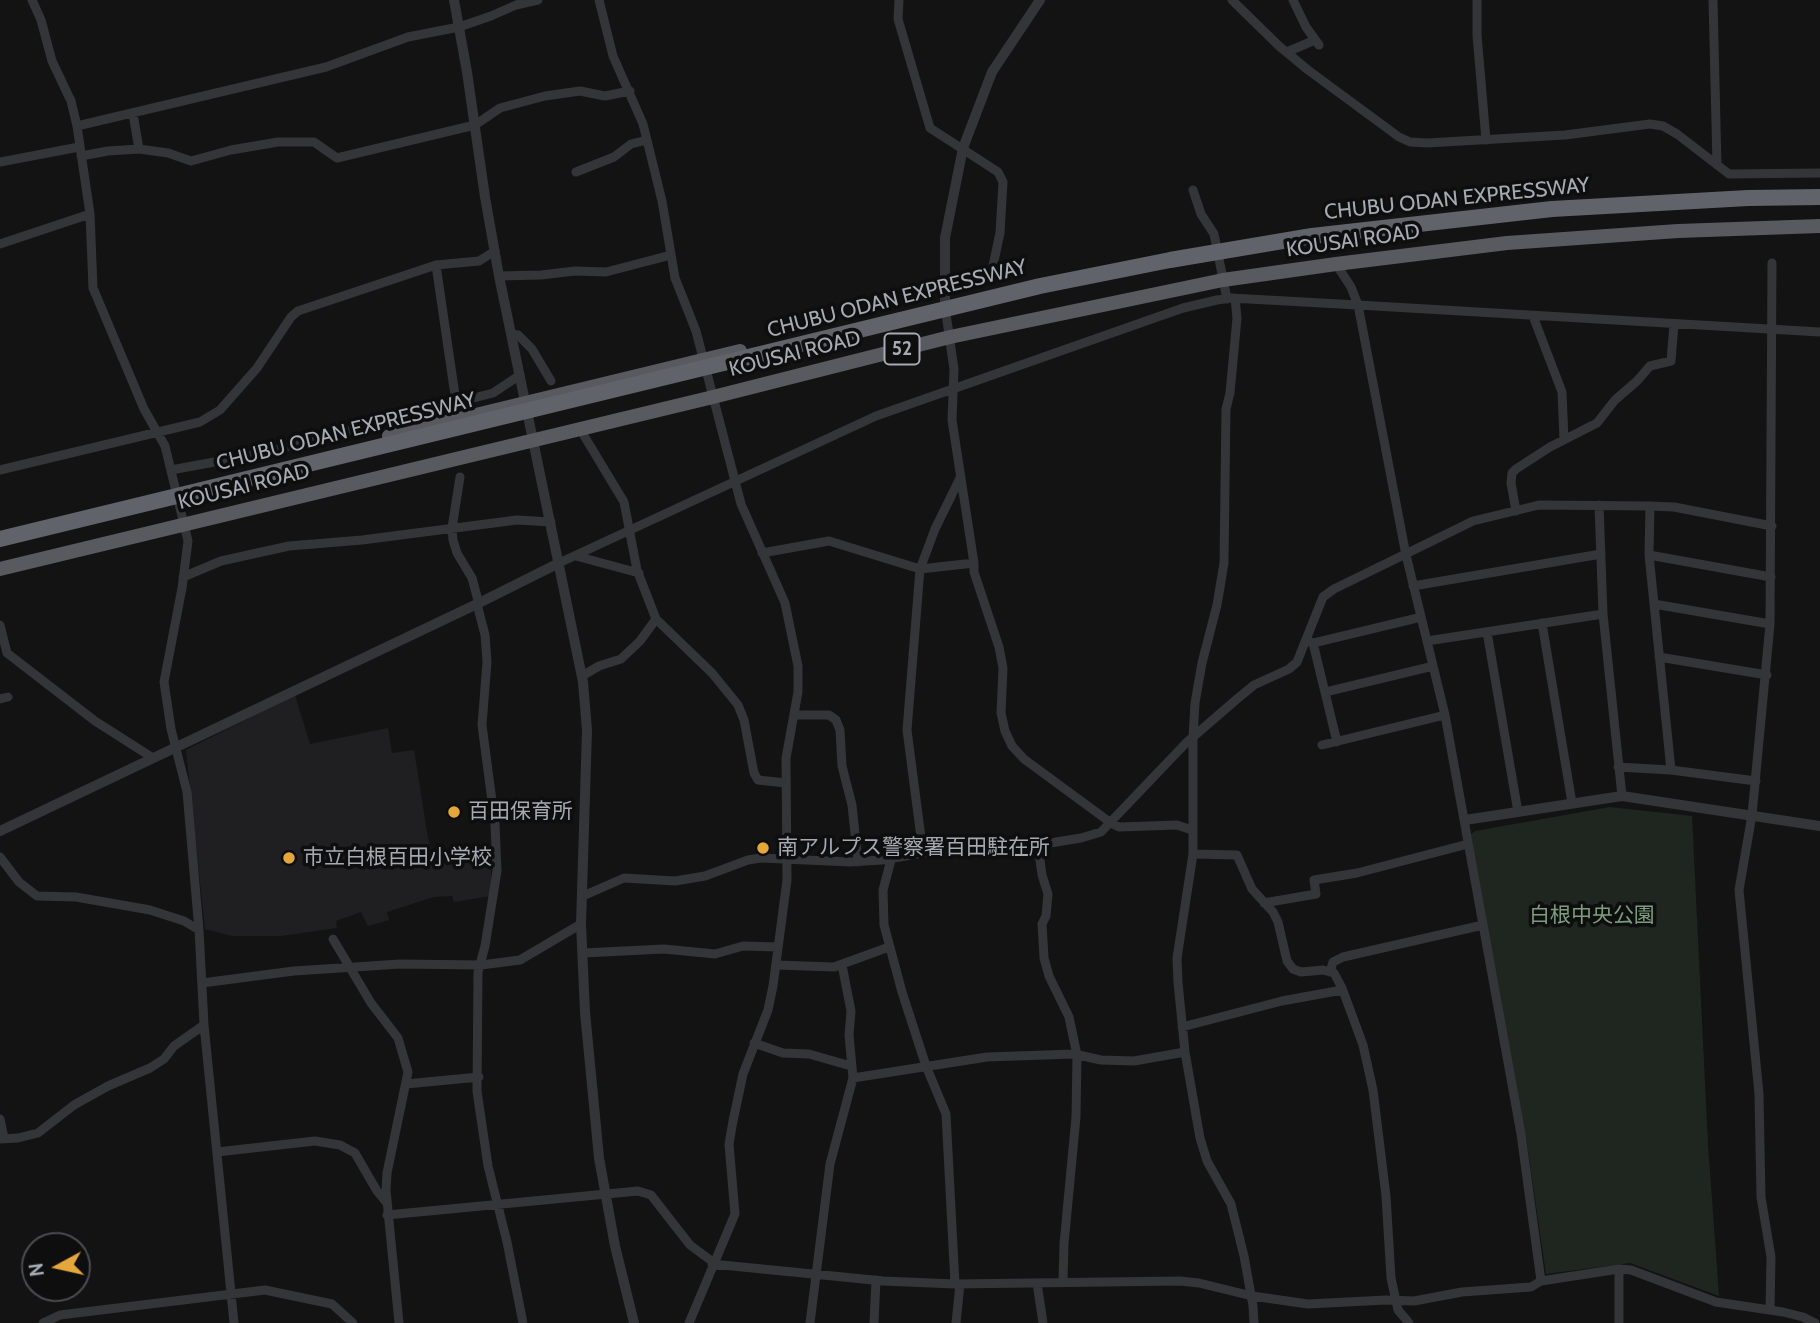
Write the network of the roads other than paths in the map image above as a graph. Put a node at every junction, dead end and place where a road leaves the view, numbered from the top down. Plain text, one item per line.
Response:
1 (32, 0) edge
2 (454, 0) edge
3 (538, 0) edge
4 (599, 0) edge
5 (900, 0) edge
6 (1040, 0) edge
7 (1232, 0) edge
8 (1293, 0) edge
9 (1476, 0) edge
10 (1713, 0) edge
11 (459, 27) junction
12 (1287, 52) junction
13 (630, 91) junction
14 (133, 114) junction
15 (475, 125) junction
16 (77, 126) junction
17 (647, 140) junction
18 (1486, 140) junction
19 (963, 148) junction
20 (139, 149) junction
21 (80, 151) junction
22 (0, 162) edge
23 (1717, 165) junction
24 (576, 172) dead end
25 (1820, 173) edge
26 (1193, 190) dead end
27 (1820, 190) edge
28 (1820, 197) edge
29 (1820, 204) edge
30 (90, 215) junction
31 (1820, 226) edge
32 (0, 243) edge
33 (1217, 246) junction
34 (495, 251) junction
35 (671, 255) junction
36 (1772, 263) dead end
37 (1336, 264) junction
38 (436, 265) junction
39 (992, 275) dead end
40 (499, 276) junction
41 (1223, 281) junction
42 (1231, 299) junction
43 (944, 302) junction
44 (1358, 304) junction
45 (1533, 316) junction
46 (1674, 324) junction
47 (1773, 329) junction
48 (1820, 332) edge
49 (512, 334) junction
50 (950, 337) junction
51 (703, 360) junction
52 (520, 375) junction
53 (551, 380) dead end
54 (954, 386) junction
55 (713, 397) junction
56 (456, 402) junction
57 (526, 402) junction
58 (580, 429) junction
59 (158, 432) junction
60 (534, 439) junction
61 (1564, 440) junction
62 (0, 470) edge
63 (172, 470) junction
64 (460, 477) dead end
65 (960, 478) junction
66 (735, 481) junction
67 (176, 490) junction
68 (1599, 505) junction
69 (1650, 506) junction
70 (1516, 511) junction
71 (551, 522) junction
72 (185, 523) junction
73 (1772, 526) junction
74 (452, 528) junction
75 (629, 530) junction
76 (0, 532) edge
77 (0, 539) edge
78 (0, 545) edge
79 (762, 553) junction
80 (1601, 554) junction
81 (1406, 555) junction
82 (1649, 555) junction
83 (575, 556) junction
84 (559, 563) junction
85 (974, 564) junction
86 (0, 569) edge
87 (920, 569) junction
88 (639, 573) junction
89 (183, 577) junction
90 (1771, 577) junction
91 (1413, 586) junction
92 (478, 604) junction
93 (1654, 604) junction
94 (1603, 614) junction
95 (1421, 617) junction
96 (656, 619) junction
97 (1542, 623) junction
98 (1770, 624) junction
99 (0, 625) edge
100 (1487, 632) junction
101 (1427, 641) junction
102 (1310, 642) junction
103 (1659, 657) junction
104 (1433, 666) junction
105 (582, 676) junction
106 (1767, 676) junction
107 (1325, 692) junction
108 (794, 715) junction
109 (1445, 715) junction
110 (1192, 737) junction
111 (1336, 742) junction
112 (1322, 745) dead end
113 (175, 748) junction
114 (153, 758) junction
115 (1618, 767) junction
116 (1671, 771) junction
117 (1756, 781) junction
118 (786, 783) junction
119 (1622, 796) junction
120 (1572, 803) junction
121 (1518, 812) junction
122 (1752, 815) junction
123 (1465, 820) junction
124 (1111, 823) junction
125 (1820, 826) edge
126 (1192, 830) junction
127 (0, 831) edge
128 (1468, 844) junction
129 (1038, 845) junction
130 (923, 853) junction
131 (1193, 854) junction
132 (0, 857) edge
133 (788, 860) junction
134 (891, 860) junction
135 (858, 862) junction
136 (583, 896) junction
137 (1264, 903) junction
138 (581, 924) junction
139 (1483, 925) junction
140 (199, 930) junction
141 (333, 939) dead end
142 (778, 947) junction
143 (889, 947) junction
144 (583, 953) junction
145 (481, 965) junction
146 (776, 965) junction
147 (842, 965) junction
148 (351, 968) junction
149 (1330, 972) junction
150 (202, 983) junction
151 (1342, 990) junction
152 (204, 1025) junction
153 (1182, 1027) junction
154 (754, 1043) junction
155 (1185, 1052) junction
156 (1077, 1055) junction
157 (852, 1066) junction
158 (926, 1066) junction
159 (479, 1077) junction
160 (853, 1078) junction
161 (406, 1084) junction
162 (0, 1119) edge
163 (2, 1138) edge
164 (217, 1152) junction
165 (605, 1194) junction
166 (386, 1202) junction
167 (496, 1204) junction
168 (387, 1215) junction
169 (713, 1263) junction
170 (1619, 1269) junction
171 (815, 1273) junction
172 (876, 1280) junction
173 (1541, 1281) junction
174 (1063, 1282) junction
175 (1037, 1283) junction
176 (957, 1284) junction
177 (231, 1293) junction
178 (1252, 1296) junction
179 (1394, 1300) junction
180 (1770, 1310) junction
181 (43, 1323) edge
182 (234, 1323) edge
183 (353, 1323) edge
184 (399, 1323) edge
185 (523, 1323) edge
186 (634, 1323) edge
187 (690, 1323) edge
188 (810, 1323) edge
189 (874, 1323) edge
190 (956, 1323) edge
191 (1043, 1323) edge
192 (1254, 1323) edge
193 (1409, 1323) edge
194 (1619, 1323) edge
195 (1815, 1323) edge

1 - 16 street
2 - 11 street
3 - 11 street
4 - 13 street
5 - 19 street
6 - 19 street
7 - 12 street
8 - 12 street
9 - 18 street
10 - 23 street
11 - 14 street
11 - 15 street
12 - 18 street
13 - 15 street
13 - 17 street
14 - 16 street
14 - 20 street
15 - 20 street
15 - 34 street
16 - 21 street
17 - 24 street
17 - 35 street
18 - 23 street
19 - 39 street
19 - 43 street
20 - 21 street
21 - 22 street
21 - 30 street
23 - 25 street
26 - 33 street
27 - 33 highway, KOUSAI ROAD / 52
28 - 77 highway, CHUBU ODAN EXPRESSWAY, bridge
29 - 78 highway, CHUBU ODAN EXPRESSWAY
30 - 32 street
30 - 59 street
31 - 37 highway, KOUSAI ROAD / 52
33 - 41 street
33 - 43 highway, KOUSAI ROAD / 52
34 - 38 street
34 - 40 street
35 - 40 street
35 - 51 street
36 - 47 street
37 - 41 highway, KOUSAI ROAD / 52
37 - 44 street
38 - 56 street
38 - 59 street
40 - 49 street
41 - 42 street
41 - 50 highway, KOUSAI ROAD / 52
42 - 44 street
42 - 54 street
42 - 110 street
43 - 50 street
43 - 51 highway, KOUSAI ROAD / 52
44 - 45 street
44 - 81 street
45 - 46 street
45 - 61 street
46 - 47 street
46 - 61 street
47 - 48 street
47 - 73 street
49 - 52 street
49 - 53 street
50 - 54 street
50 - 55 highway, KOUSAI ROAD / 52
51 - 55 street
51 - 57 highway, KOUSAI ROAD / 52
52 - 56 street
52 - 57 street
54 - 65 street
54 - 66 street
55 - 58 highway, KOUSAI ROAD / 52
55 - 66 street
56 - 63 street
57 - 60 street
57 - 67 highway, KOUSAI ROAD / 52
58 - 60 highway, KOUSAI ROAD / 52
58 - 75 street
59 - 62 street
59 - 63 street
60 - 71 street
60 - 72 highway, KOUSAI ROAD / 52
61 - 70 street
63 - 67 street
64 - 74 street
65 - 85 street
65 - 87 street
66 - 75 street
66 - 79 street
67 - 72 street
67 - 76 highway, KOUSAI ROAD / 52
68 - 69 street
68 - 70 street
68 - 80 street
69 - 73 street
69 - 82 street
70 - 81 street
71 - 74 street
71 - 84 street
72 - 86 highway, KOUSAI ROAD / 52
72 - 89 street
73 - 90 street
74 - 89 street
74 - 92 street
75 - 83 street
75 - 88 street
79 - 87 street
79 - 108 street
80 - 91 street
80 - 94 street
81 - 91 street
81 - 102 street
82 - 90 street
82 - 93 street
83 - 84 street
83 - 88 street
84 - 92 street
84 - 105 street
85 - 87 street
85 - 124 street
87 - 130 street
88 - 96 street
89 - 113 street
90 - 98 street
91 - 95 street
92 - 113 street
92 - 145 street
93 - 98 street
93 - 103 street
94 - 97 street
94 - 115 street
95 - 101 street
95 - 102 street
96 - 105 street
96 - 118 street
97 - 100 street
97 - 120 street
98 - 106 street
99 - 114 street
100 - 101 street
100 - 121 street
101 - 104 street
102 - 107 street
102 - 110 street
103 - 106 street
103 - 116 street
104 - 107 street
104 - 109 street
105 - 136 street
106 - 117 street
107 - 111 street
108 - 118 street
108 - 135 street
109 - 111 street
109 - 123 street
110 - 124 street
110 - 126 street
111 - 112 street
113 - 114 street
113 - 140 street
114 - 127 street
115 - 116 street
115 - 119 street
116 - 117 street
117 - 122 street
118 - 133 street
119 - 120 street
119 - 122 street
120 - 121 street
121 - 123 street
122 - 125 street
122 - 180 street
123 - 128 street
124 - 126 street
124 - 129 street
126 - 131 street
128 - 137 street
128 - 139 street
129 - 130 street
129 - 156 street
130 - 134 street
131 - 137 street
131 - 153 street
132 - 140 street
133 - 135 street
133 - 136 street
133 - 142 street
134 - 135 street
134 - 143 street
136 - 138 street
137 - 149 street
138 - 144 street
138 - 145 street
139 - 149 street
139 - 173 street
140 - 150 street
141 - 148 street
142 - 144 street
142 - 146 street
143 - 147 street
143 - 158 street
144 - 165 street
145 - 148 street
145 - 159 street
146 - 147 street
146 - 154 street
147 - 157 street
148 - 150 street
148 - 161 street
149 - 151 street
150 - 152 street
151 - 153 street
151 - 179 street
152 - 163 street
152 - 164 street
153 - 155 street
154 - 157 street
154 - 169 street
155 - 156 street
155 - 178 street
156 - 158 street
156 - 174 street
157 - 160 street
158 - 160 street
158 - 176 street
159 - 161 street
159 - 167 street
160 - 171 street
161 - 166 street
162 - 163 street
164 - 166 street
164 - 177 street
165 - 167 street
165 - 169 street
165 - 186 street
166 - 168 street
167 - 168 street
167 - 185 street
168 - 184 street
169 - 171 street
169 - 187 street
170 - 173 street
170 - 180 street
170 - 194 street
171 - 172 street
171 - 188 street
172 - 176 street
172 - 189 street
173 - 179 street
174 - 175 street
174 - 178 street
175 - 176 street
175 - 191 street
176 - 190 street
177 - 181 street
177 - 182 street
177 - 183 street
178 - 179 street
178 - 192 street
179 - 193 street
180 - 195 street

